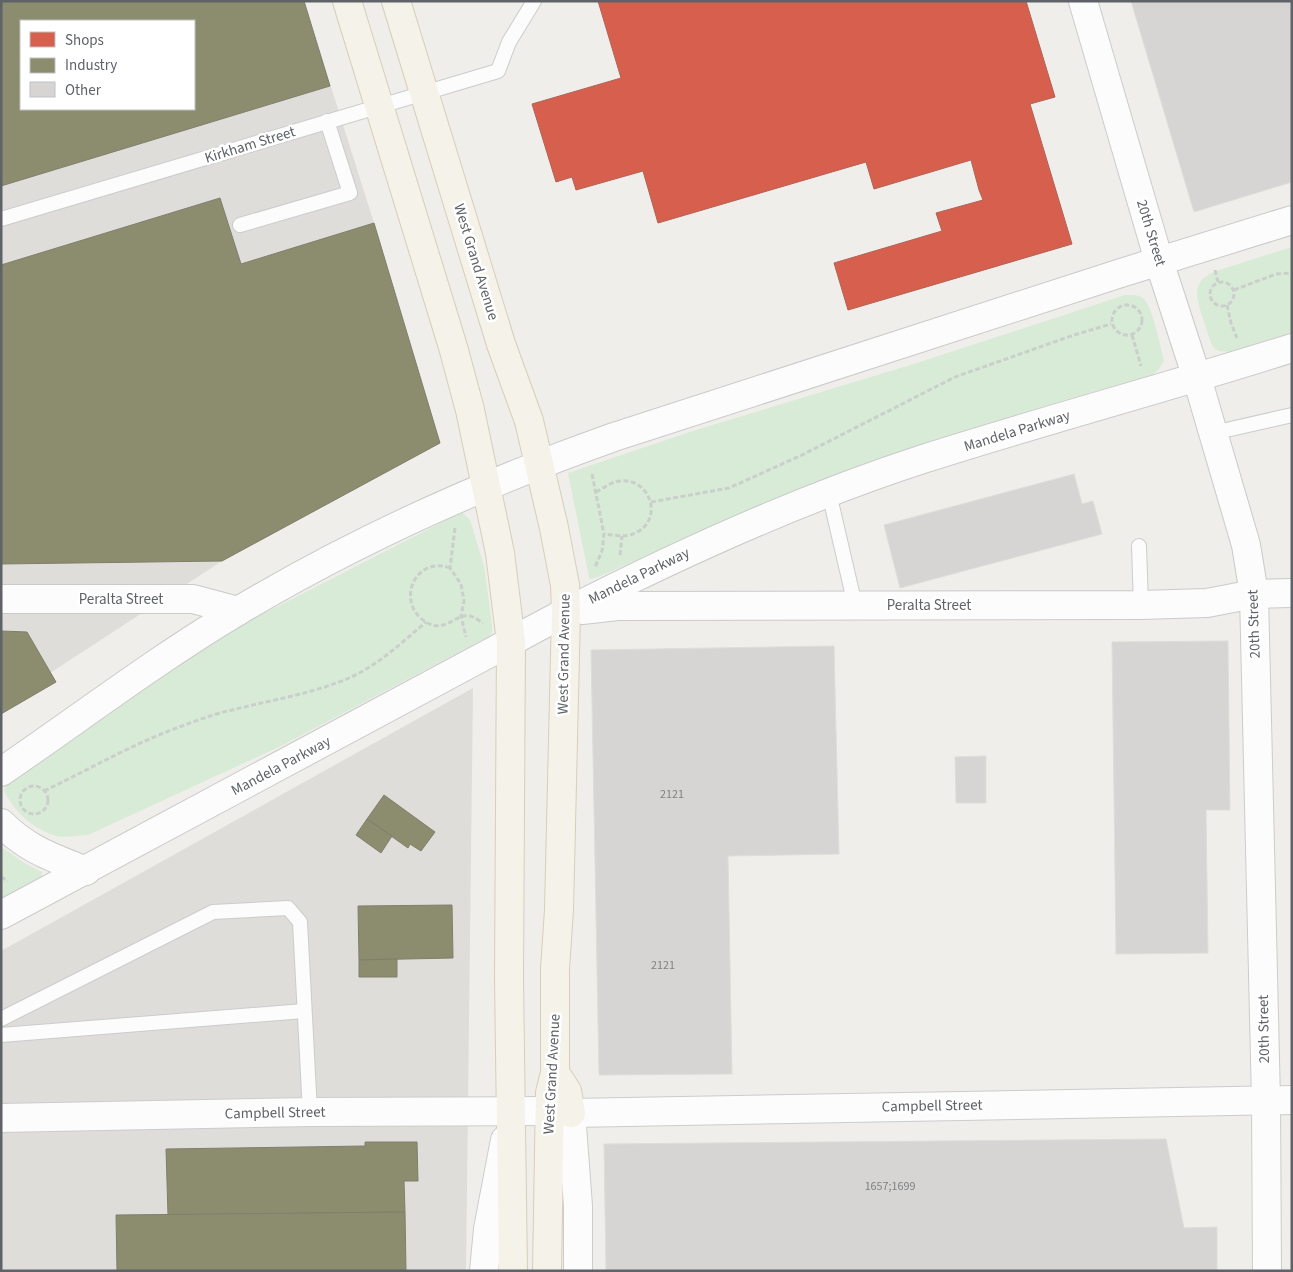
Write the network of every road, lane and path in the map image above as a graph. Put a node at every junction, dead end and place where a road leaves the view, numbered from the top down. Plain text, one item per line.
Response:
1 (347, 1) edge
2 (396, 1) edge
3 (534, 1) edge
4 (1083, 1) edge
5 (424, 92) junction
6 (379, 106) junction
7 (327, 122) junction
8 (1, 219) edge
9 (1292, 220) edge
10 (240, 225) dead end
11 (1159, 260) junction
12 (1292, 272) edge
13 (1234, 290) junction
14 (1227, 305) junction
15 (1112, 324) junction
16 (1132, 335) junction
17 (1292, 348) edge
18 (1247, 362) junction
19 (1142, 368) dead end
20 (1197, 378) junction
21 (1292, 415) edge
22 (1213, 433) junction
23 (539, 465) junction
24 (590, 467) dead end
25 (487, 486) junction
26 (596, 492) junction
27 (829, 493) junction
28 (651, 502) junction
29 (456, 521) dead end
30 (604, 534) junction
31 (622, 536) junction
32 (1139, 546) dead end
33 (619, 561) dead end
34 (450, 568) junction
35 (594, 569) dead end
36 (1292, 593) edge
37 (1254, 594) junction
38 (1, 599) edge
39 (1141, 605) junction
40 (855, 606) junction
41 (238, 611) junction
42 (566, 612) junction
43 (461, 616) junction
44 (426, 622) junction
45 (488, 626) dead end
46 (467, 640) dead end
47 (511, 642) junction
48 (1, 772) edge
49 (44, 791) junction
50 (1, 823) edge
51 (86, 871) junction
52 (1, 915) edge
53 (304, 1011) junction
54 (1, 1019) edge
55 (1, 1035) edge
56 (1279, 1101) edge
57 (511, 1111) junction
58 (310, 1112) junction
59 (560, 1112) junction
60 (1, 1118) edge
61 (484, 1271) edge
62 (513, 1271) edge
63 (547, 1271) edge
64 (578, 1271) edge
65 (1267, 1271) edge

1 - 6 main road
2 - 5 main road, West Grand Avenue
3 - 5 lane, Kirkham Street
4 - 11 street, 20th Street
5 - 6 lane, Kirkham Street
5 - 23 main road, West Grand Avenue
6 - 7 lane, Kirkham Street
6 - 25 main road
7 - 8 lane, Kirkham Street
7 - 10 lane
9 - 11 street
11 - 20 street, 20th Street
11 - 23 street
12 - 13 path
13 - 14 path
13 - 14 path
14 - 18 path
15 - 16 path
15 - 16 path
15 - 28 path
16 - 19 path
17 - 18 street, Mandela Parkway
18 - 20 street, Mandela Parkway
20 - 22 street, 20th Street
20 - 27 street, Mandela Parkway
21 - 22 lane
22 - 37 street, 20th Street
23 - 25 street
23 - 42 main road, West Grand Avenue
24 - 26 path
25 - 41 street
25 - 47 main road
26 - 28 path
26 - 30 path
27 - 40 lane
27 - 42 street, Mandela Parkway
28 - 31 path
29 - 34 path
30 - 31 path
30 - 35 path
31 - 33 path
32 - 39 lane
34 - 43 path
34 - 44 path
36 - 37 street, Peralta Street
37 - 39 street, Peralta Street
37 - 56 street, 20th Street
38 - 41 street, Peralta Street
39 - 40 street, Peralta Street
40 - 42 street, Peralta Street
41 - 48 street
42 - 47 street, Mandela Parkway
42 - 59 main road, West Grand Avenue
43 - 44 path
43 - 45 path
43 - 46 path
44 - 49 path
47 - 51 street, Mandela Parkway
47 - 57 main road
49 - 49 path
50 - 51 street
51 - 52 street, Mandela Parkway
53 - 54 lane
53 - 55 lane
53 - 58 lane
56 - 59 street, Campbell Street
56 - 65 street, 20th Street
57 - 58 street, Campbell Street
57 - 59 street, Campbell Street
57 - 61 street
57 - 62 main road
58 - 60 street, Campbell Street
59 - 63 main road, West Grand Avenue
59 - 64 street, West Grand Avenue

